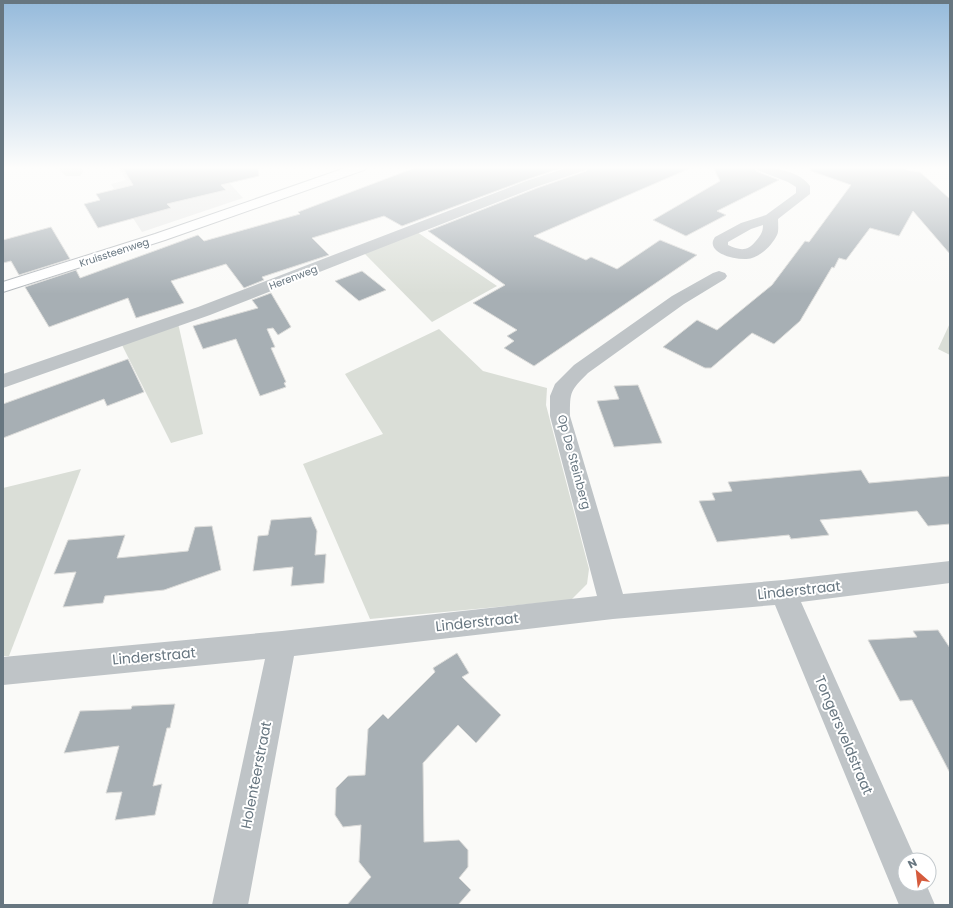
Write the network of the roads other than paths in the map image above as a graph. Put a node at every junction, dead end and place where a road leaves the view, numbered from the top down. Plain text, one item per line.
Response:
1 (239, 209) edge
2 (465, 209) edge
3 (783, 209) edge
4 (771, 218) dead end
5 (719, 276) dead end
6 (3, 288) edge
7 (3, 381) edge
8 (950, 572) edge
9 (783, 592) junction
10 (614, 607) junction
11 (282, 644) junction
12 (3, 670) edge
13 (897, 858) edge
14 (911, 892) edge
15 (230, 905) edge
16 (917, 905) edge

1 - 6 main road, Kruissteenweg
2 - 7 street, Herenweg
3 - 4 street
5 - 10 street, Op De Steinberg
8 - 9 street, Linderstraat
9 - 10 street, Linderstraat
9 - 13 street, Tongersveldstraat
10 - 11 street, Linderstraat
11 - 12 street, Linderstraat
11 - 15 street, Holenteerstraat
14 - 16 street

